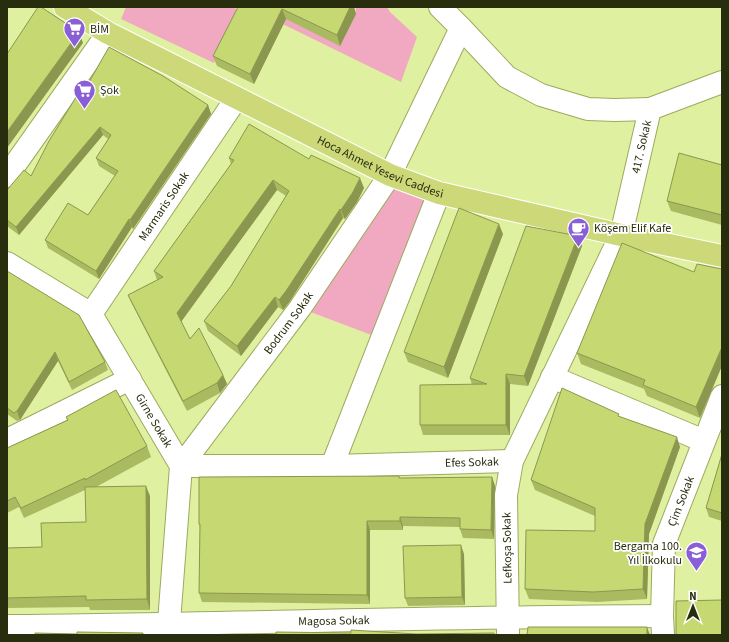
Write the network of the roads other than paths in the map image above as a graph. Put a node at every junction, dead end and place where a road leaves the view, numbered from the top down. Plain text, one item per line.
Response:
1 (65, 7) edge
2 (440, 7) edge
3 (461, 28) junction
4 (108, 33) junction
5 (722, 82) edge
6 (236, 99) junction
7 (650, 109) junction
8 (390, 175) junction
9 (7, 176) edge
10 (439, 193) junction
11 (621, 235) junction
12 (722, 256) edge
13 (7, 263) edge
14 (91, 314) junction
15 (552, 377) junction
16 (130, 378) junction
17 (721, 402) edge
18 (7, 440) edge
19 (704, 441) junction
20 (512, 461) junction
21 (180, 466) junction
22 (332, 466) junction
23 (665, 611) edge
24 (7, 626) edge
25 (508, 626) edge
26 (168, 630) edge

1 - 4 main road, Hoca Ahmet Yesevi Caddesi
2 - 3 street
3 - 7 street
3 - 8 street, Bodrum Sokak
4 - 6 main road, Hoca Ahmet Yesevi Caddesi
4 - 9 street
5 - 7 street, 417. Sokak
6 - 8 main road, Hoca Ahmet Yesevi Caddesi
6 - 14 street, Marmaris Sokak
7 - 11 street, 417. Sokak
8 - 10 main road, Hoca Ahmet Yesevi Caddesi
8 - 21 street, Bodrum Sokak
10 - 11 main road, Hoca Ahmet Yesevi Caddesi
10 - 22 street
11 - 12 main road, Hoca Ahmet Yesevi Caddesi
11 - 15 street, Efes Sokak
13 - 14 street, Girne Sokak
14 - 16 street, Girne Sokak
15 - 19 street
15 - 20 street, Efes Sokak
16 - 18 street
16 - 21 street, Girne Sokak
17 - 19 street, Çim Sokak
19 - 23 street, Çim Sokak
20 - 22 street, Efes Sokak
20 - 25 street, Lefkoşa Sokak
21 - 22 street, Efes Sokak
21 - 26 street
23 - 25 street, Magosa Sokak
24 - 26 street, Magosa Sokak
25 - 26 street, Magosa Sokak

